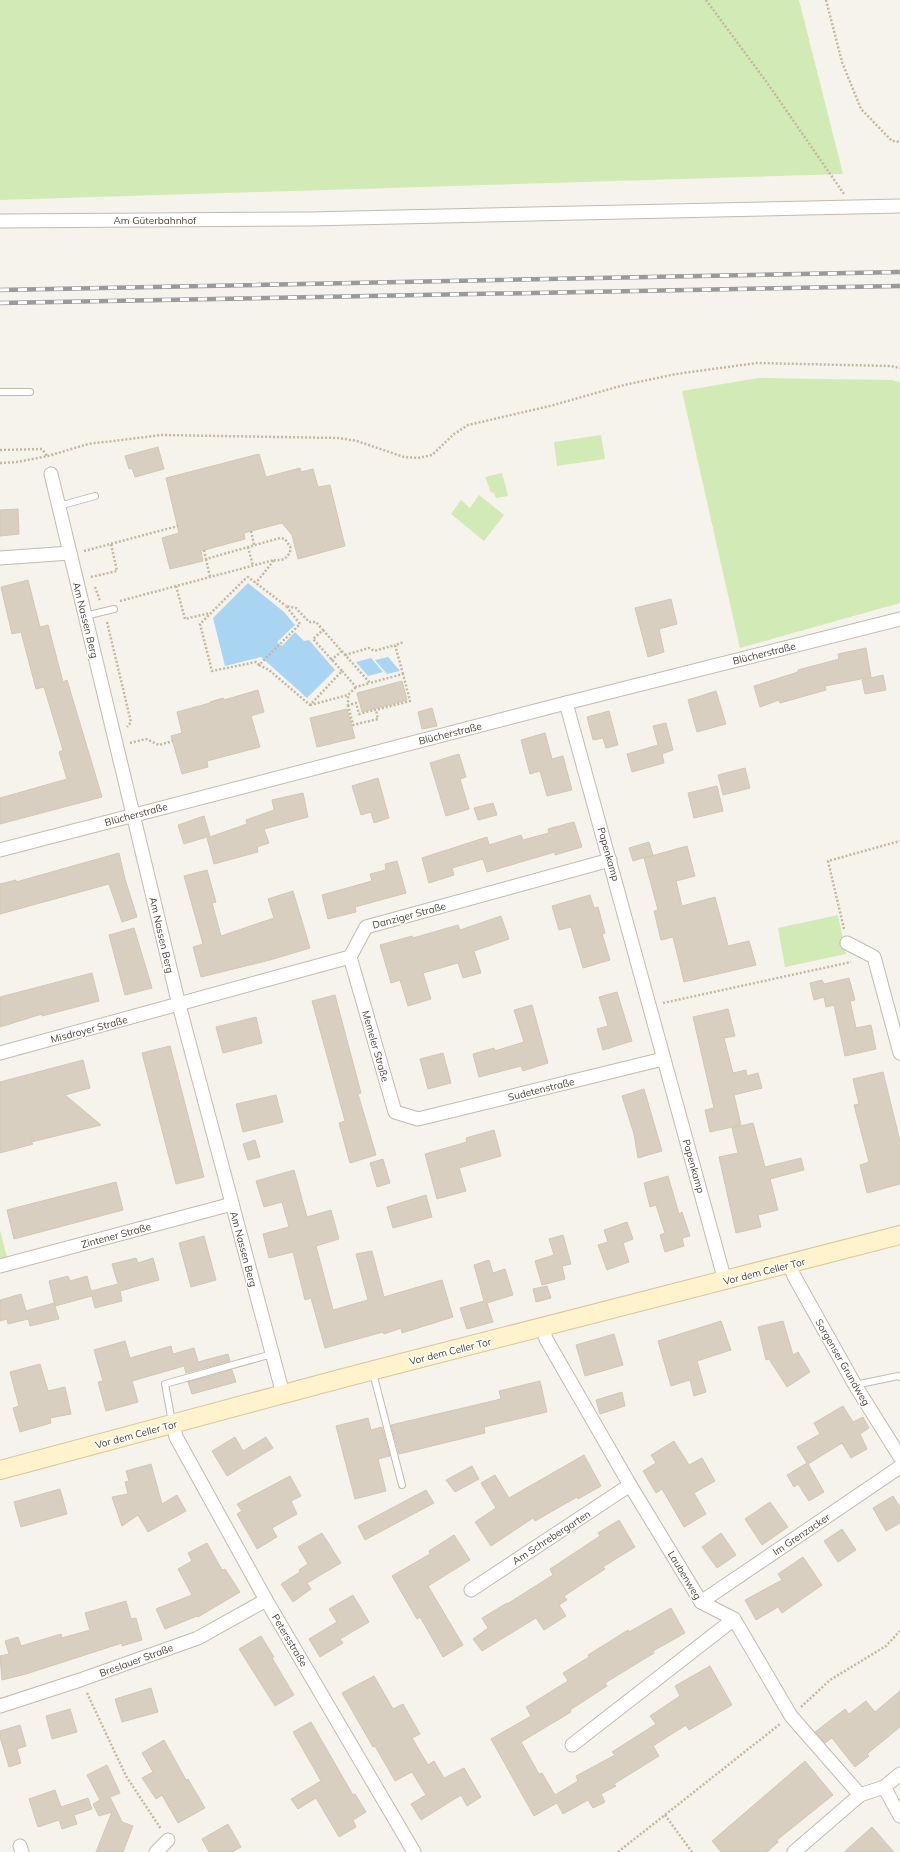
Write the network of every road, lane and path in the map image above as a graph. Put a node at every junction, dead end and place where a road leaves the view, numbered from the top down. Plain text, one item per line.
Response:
1 (706, 0) edge
2 (826, 0) edge
3 (900, 142) edge
4 (900, 206) edge
5 (853, 207) junction
6 (0, 221) edge
7 (900, 368) edge
8 (0, 392) edge
9 (30, 392) dead end
10 (0, 450) edge
11 (48, 456) junction
12 (0, 463) edge
13 (51, 474) dead end
14 (95, 496) dead end
15 (59, 506) junction
16 (178, 526) dead end
17 (250, 531) dead end
18 (111, 544) junction
19 (254, 545) junction
20 (248, 547) junction
21 (204, 550) dead end
22 (70, 553) junction
23 (0, 558) edge
24 (206, 558) junction
25 (274, 560) junction
26 (253, 566) junction
27 (86, 571) dead end
28 (91, 577) junction
29 (210, 577) junction
30 (256, 584) junction
31 (176, 586) junction
32 (286, 606) junction
33 (103, 608) junction
34 (114, 609) dead end
35 (212, 612) junction
36 (85, 616) junction
37 (198, 616) junction
38 (900, 619) edge
39 (309, 622) junction
40 (200, 624) junction
41 (300, 624) junction
42 (323, 630) junction
43 (404, 642) dead end
44 (395, 645) junction
45 (342, 651) junction
46 (345, 655) junction
47 (331, 660) junction
48 (259, 665) junction
49 (342, 671) junction
50 (403, 674) junction
51 (370, 683) junction
52 (356, 686) junction
53 (348, 695) junction
54 (566, 703) junction
55 (310, 705) junction
56 (348, 705) junction
57 (376, 710) junction
58 (173, 741) dead end
59 (116, 744) junction
60 (134, 814) junction
61 (900, 841) edge
62 (0, 850) edge
63 (610, 860) junction
64 (847, 943) joint
65 (350, 957) junction
66 (874, 957) junction
67 (179, 1004) junction
68 (650, 1006) junction
69 (0, 1053) edge
70 (900, 1053) edge
71 (663, 1060) junction
72 (418, 1119) joint
73 (232, 1204) junction
74 (900, 1235) edge
75 (790, 1264) junction
76 (0, 1266) edge
77 (725, 1281) junction
78 (543, 1327) junction
79 (272, 1354) junction
80 (373, 1371) junction
81 (900, 1377) edge
82 (855, 1385) junction
83 (283, 1394) junction
84 (172, 1424) junction
85 (900, 1457) edge
86 (900, 1467) edge
87 (0, 1470) edge
88 (402, 1485) dead end
89 (630, 1485) junction
90 (471, 1590) dead end
91 (266, 1600) junction
92 (701, 1602) junction
93 (734, 1619) junction
94 (900, 1631) edge
95 (80, 1680) junction
96 (0, 1706) edge
97 (791, 1716) junction
98 (572, 1745) dead end
99 (900, 1774) edge
100 (884, 1787) junction
101 (860, 1795) junction
102 (665, 1815) junction
103 (900, 1816) edge
104 (168, 1840) joint
105 (156, 1852) edge
106 (414, 1852) edge
107 (618, 1852) edge
108 (692, 1852) edge
109 (794, 1852) edge

1 - 5 path
2 - 3 path
4 - 5 street, Am Güterbahnhof
5 - 6 street, Am Güterbahnhof
7 - 11 path
8 - 9 lane
10 - 11 path
11 - 12 path
13 - 15 street, Am Nassen Berg
14 - 15 lane
15 - 22 street, Am Nassen Berg
16 - 18 path
17 - 19 path
18 - 22 path
18 - 28 path
19 - 20 path
19 - 25 path
20 - 24 path
20 - 26 path
21 - 24 path
22 - 23 street
22 - 36 street, Am Nassen Berg
24 - 29 path
25 - 26 path
25 - 30 path
26 - 29 path
27 - 28 path
28 - 33 path
29 - 31 path
30 - 32 path
30 - 35 path
31 - 33 path
31 - 37 path
32 - 39 path
32 - 41 path
33 - 34 lane
33 - 36 lane
33 - 59 path
35 - 37 path
35 - 40 path
36 - 59 street, Am Nassen Berg
37 - 40 path
38 - 54 street, Blücherstraße
39 - 41 path
39 - 42 path
40 - 48 path
41 - 48 path
42 - 45 path
42 - 47 path
43 - 44 path
44 - 46 path
44 - 50 path
45 - 46 path
45 - 47 path
46 - 51 path
47 - 49 path
48 - 55 path
49 - 52 path
49 - 55 path
50 - 51 path
50 - 57 path
51 - 52 path
52 - 53 path
53 - 55 path
53 - 56 path
54 - 60 street, Blücherstraße
54 - 63 street, Papenkamp
56 - 57 path
56 - 57 path
58 - 59 path
59 - 60 street, Am Nassen Berg
60 - 62 street, Blücherstraße
60 - 67 street, Am Nassen Berg
61 - 64 path
63 - 65 street, Danziger Straße
63 - 68 street, Papenkamp
64 - 66 street
65 - 67 street
65 - 72 street, Memeler Straße
66 - 68 path
66 - 70 street
67 - 69 street, Misdroyer Straße
67 - 73 street, Am Nassen Berg
68 - 71 street, Papenkamp
71 - 72 street, Sudetenstraße
71 - 77 street, Papenkamp
73 - 76 street, Zintener Straße
73 - 79 street, Am Nassen Berg
74 - 75 street, Vor dem Celler Tor
75 - 77 street, Vor dem Celler Tor
75 - 82 street, Sorgenser Grundweg
77 - 78 street, Vor dem Celler Tor
78 - 80 street, Vor dem Celler Tor
78 - 89 street, Laubenweg
79 - 83 street, Am Nassen Berg
79 - 84 lane
80 - 83 street, Vor dem Celler Tor
80 - 88 lane
81 - 82 lane
82 - 85 street, Sorgenser Grundweg
83 - 84 street, Vor dem Celler Tor
84 - 87 street, Vor dem Celler Tor
84 - 91 street, Petersstraße
86 - 92 street, Im Grenzacker
89 - 90 street, Am Schrebergarten
89 - 92 street, Laubenweg
91 - 95 street, Breslauer Straße
91 - 106 street, Petersstraße
92 - 93 street, Laubenweg
93 - 97 street
93 - 98 street
94 - 97 path
95 - 96 street, Breslauer Straße
95 - 104 path
97 - 101 street
97 - 102 path
99 - 100 street
100 - 101 street
100 - 103 street
101 - 109 street
102 - 107 path
102 - 108 path
104 - 105 street

